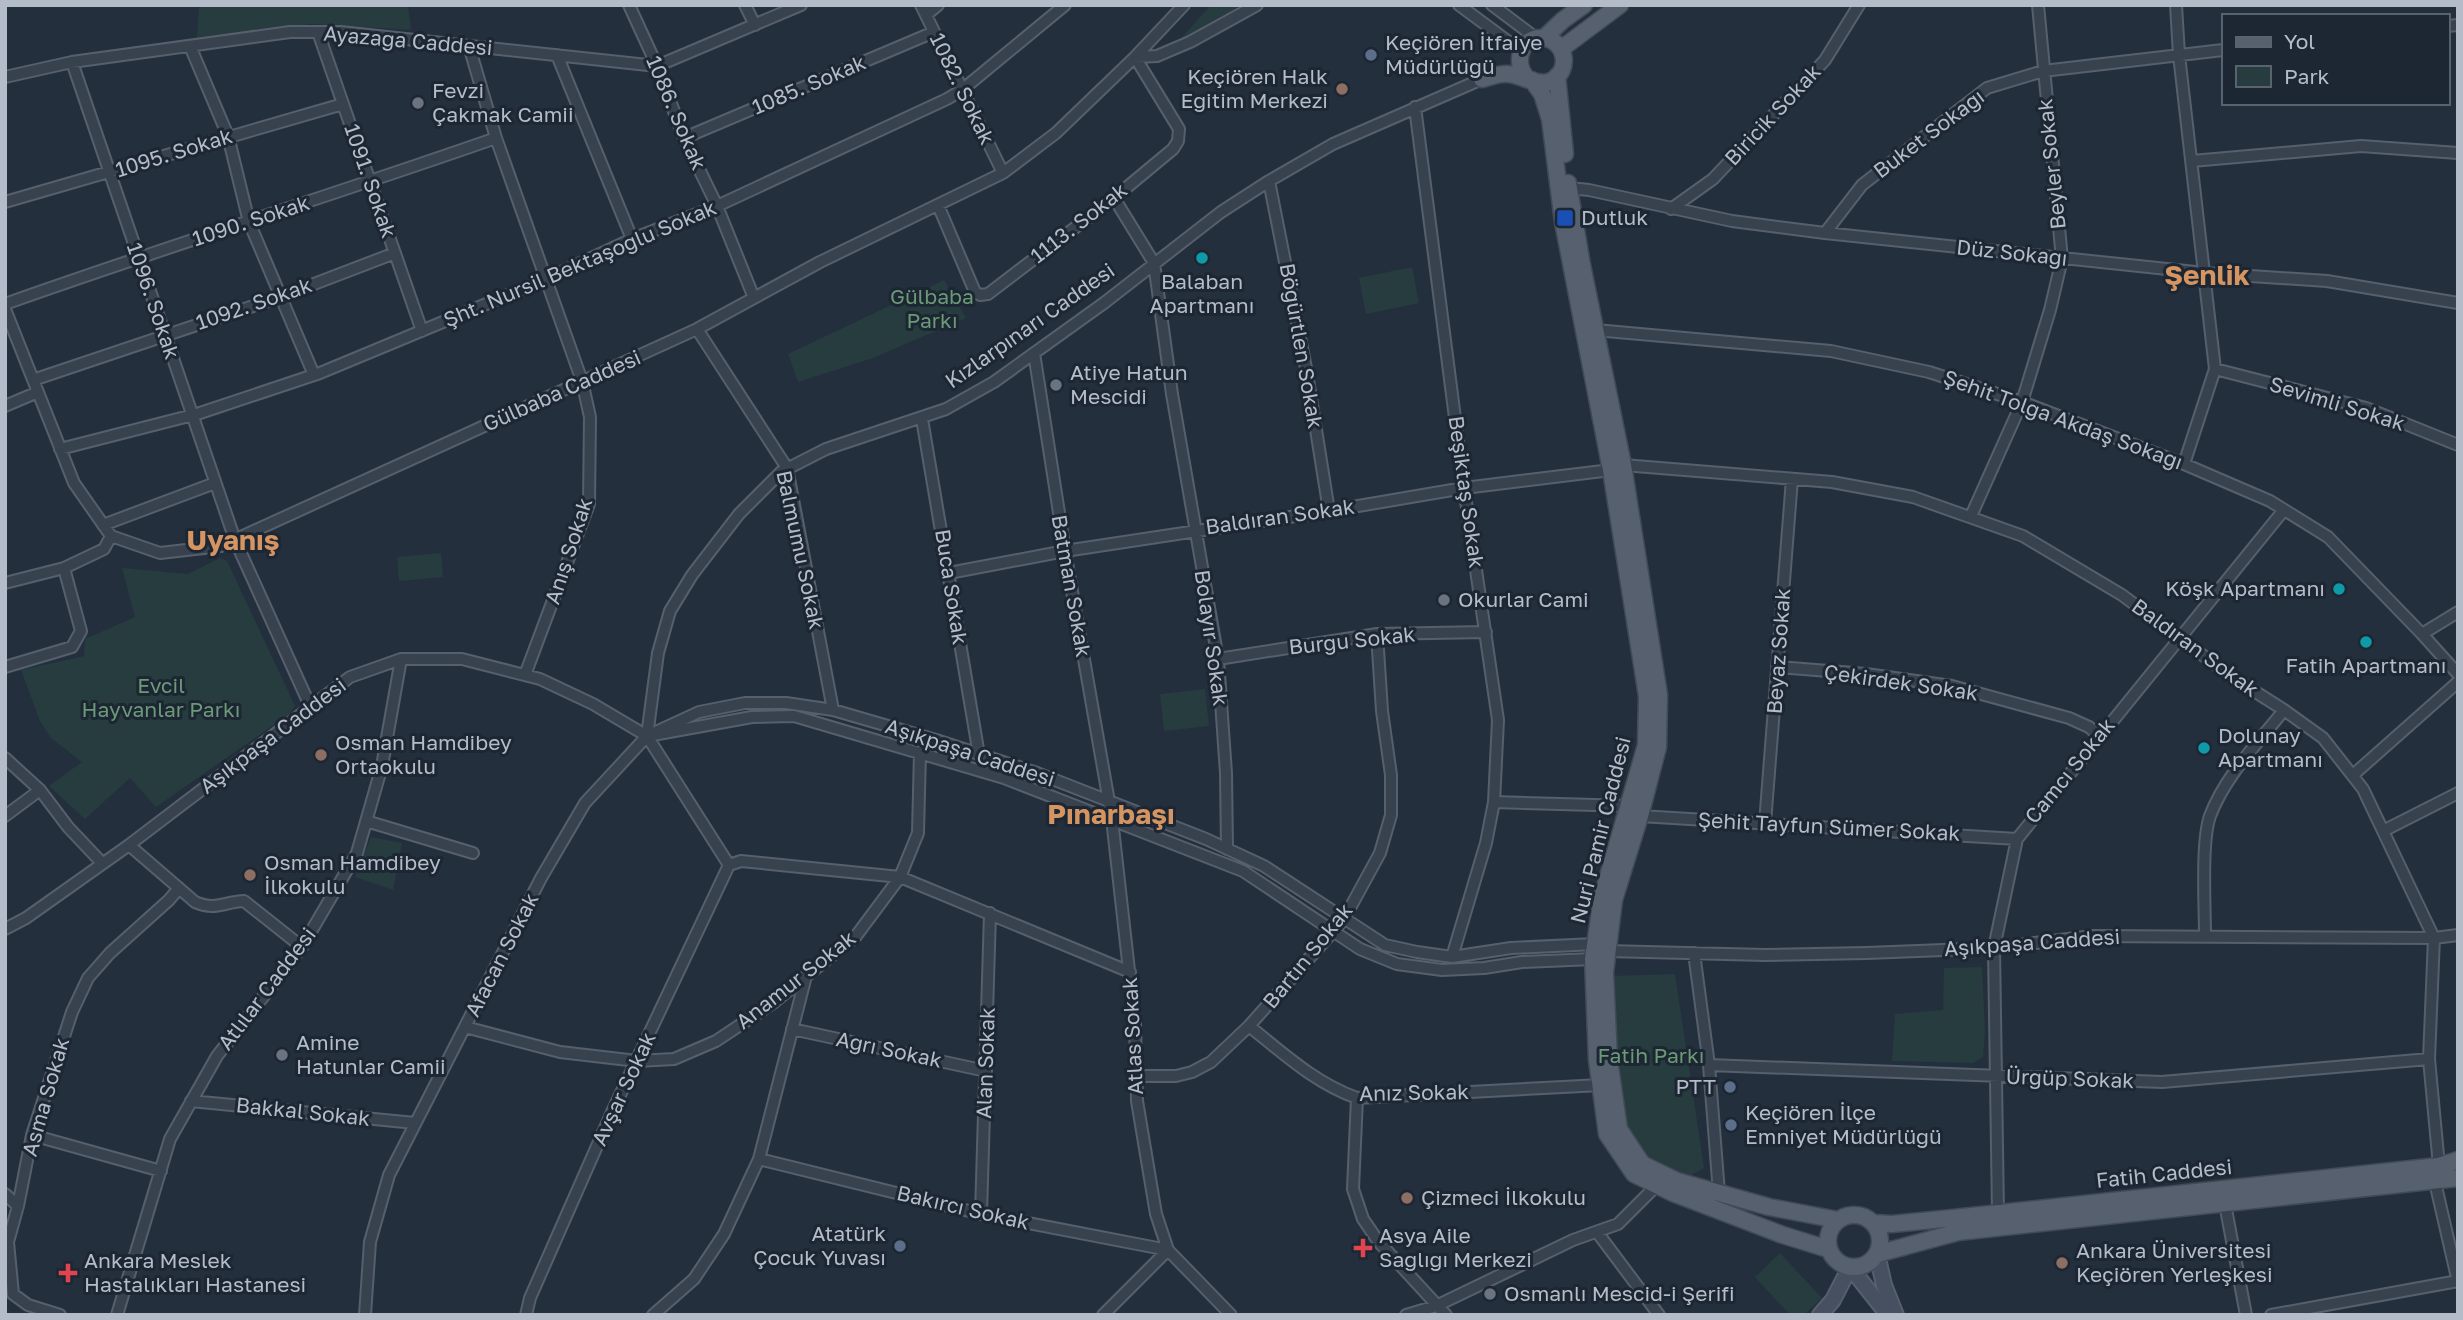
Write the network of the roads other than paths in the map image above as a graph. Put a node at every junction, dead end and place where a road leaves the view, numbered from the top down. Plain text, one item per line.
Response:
1 (629, 5) edge
2 (745, 5) edge
3 (801, 5) edge
4 (938, 5) edge
5 (1065, 5) edge
6 (1184, 5) edge
7 (1257, 5) edge
8 (1458, 5) edge
9 (1492, 5) edge
10 (1584, 5) edge
11 (1620, 5) edge
12 (1859, 5) edge
13 (2038, 5) edge
14 (2176, 5) edge
15 (923, 10) edge
16 (755, 25) junction
17 (318, 32) junction
18 (934, 32) junction
19 (1540, 38) junction
20 (190, 46) junction
21 (469, 46) junction
22 (1561, 49) junction
23 (2222, 50) edge
24 (1521, 52) junction
25 (558, 55) junction
26 (2179, 55) junction
27 (1136, 57) junction
28 (72, 62) junction
29 (657, 66) junction
30 (2043, 71) junction
31 (1557, 76) junction
32 (5, 77) edge
33 (1482, 79) junction
34 (1529, 79) junction
35 (962, 90) junction
36 (343, 104) junction
37 (1415, 107) junction
38 (228, 136) junction
39 (496, 138) junction
40 (684, 138) junction
41 (2458, 152) edge
42 (2192, 161) junction
43 (109, 173) junction
44 (1003, 173) junction
45 (1269, 181) junction
46 (370, 182) junction
47 (1569, 188) junction
48 (1114, 198) junction
49 (5, 202) edge
50 (938, 205) junction
51 (717, 206) junction
52 (1671, 209) junction
53 (249, 222) junction
54 (1825, 233) junction
55 (632, 239) junction
56 (395, 253) junction
57 (138, 257) junction
58 (2062, 259) junction
59 (1154, 263) junction
60 (2205, 273) junction
61 (544, 279) junction
62 (280, 298) junction
63 (754, 298) junction
64 (2458, 303) edge
65 (5, 307) edge
66 (697, 329) junction
67 (1595, 330) junction
68 (422, 331) junction
69 (164, 335) junction
70 (1034, 353) junction
71 (2215, 369) junction
72 (314, 375) junction
73 (33, 380) junction
74 (582, 381) junction
75 (38, 392) junction
76 (2022, 402) junction
77 (5, 406) edge
78 (192, 416) junction
79 (922, 419) junction
80 (2458, 445) edge
81 (60, 449) junction
82 (2184, 464) junction
83 (787, 468) junction
84 (1617, 468) junction
85 (1792, 479) junction
86 (215, 483) junction
87 (1464, 488) junction
88 (2283, 510) junction
89 (1329, 511) junction
90 (1971, 516) junction
91 (103, 525) junction
92 (1195, 530) junction
93 (111, 536) junction
94 (235, 540) junction
95 (1065, 551) junction
96 (64, 568) junction
97 (949, 573) junction
98 (5, 583) edge
99 (2458, 612) edge
100 (1486, 632) junction
101 (1377, 634) junction
102 (2422, 634) junction
103 (2180, 637) junction
104 (401, 659) junction
105 (1218, 659) junction
106 (5, 667) edge
107 (1778, 667) junction
108 (2458, 674) edge
109 (525, 675) junction
110 (2458, 682) edge
111 (311, 708) junction
112 (832, 710) junction
113 (2284, 710) junction
114 (647, 736) junction
115 (2099, 736) junction
116 (920, 752) junction
117 (978, 755) junction
118 (5, 758) edge
119 (2353, 775) junction
120 (40, 790) junction
121 (2458, 793) edge
122 (1109, 801) junction
123 (1494, 802) junction
124 (1635, 811) junction
125 (5, 816) edge
126 (1112, 819) junction
127 (366, 821) junction
128 (1765, 823) junction
129 (2383, 831) junction
130 (2017, 838) junction
131 (130, 845) junction
132 (1227, 849) junction
133 (473, 853) dead end
134 (102, 863) junction
135 (729, 865) junction
136 (900, 877) junction
137 (179, 888) junction
138 (990, 913) junction
139 (1344, 919) junction
140 (5, 929) edge
141 (1334, 931) junction
142 (2458, 935) edge
143 (2205, 936) junction
144 (2434, 938) junction
145 (303, 947) junction
146 (1994, 948) junction
147 (1598, 952) junction
148 (1694, 953) junction
149 (1451, 957) junction
150 (1130, 972) junction
151 (806, 976) junction
152 (1250, 1026) junction
153 (465, 1027) junction
154 (792, 1029) junction
155 (2430, 1059) junction
156 (637, 1062) junction
157 (1709, 1065) junction
158 (986, 1072) junction
159 (1136, 1076) junction
160 (1996, 1076) junction
161 (1601, 1085) junction
162 (1357, 1098) junction
163 (191, 1101) junction
164 (415, 1123) junction
165 (32, 1135) junction
166 (759, 1159) junction
167 (2458, 1160) edge
168 (161, 1171) junction
169 (2437, 1174) junction
170 (2458, 1178) edge
171 (1657, 1185) junction
172 (1719, 1193) junction
173 (5, 1194) edge
174 (2224, 1204) junction
175 (18, 1206) junction
176 (1998, 1213) junction
177 (981, 1214) junction
178 (1838, 1220) junction
179 (1874, 1223) junction
180 (1597, 1232) junction
181 (1828, 1249) junction
182 (1168, 1250) junction
183 (1877, 1254) junction
184 (1850, 1267) junction
185 (2458, 1282) edge
186 (22, 1301) junction
187 (1436, 1306) junction
188 (19, 1315) edge
189 (60, 1315) edge
190 (117, 1315) edge
191 (365, 1315) edge
192 (526, 1315) edge
193 (653, 1315) edge
194 (1103, 1315) edge
195 (1231, 1315) edge
196 (1406, 1315) edge
197 (1446, 1315) edge
198 (1659, 1315) edge
199 (1820, 1315) edge
200 (1888, 1315) edge
201 (1896, 1315) edge
202 (2246, 1315) edge
203 (2272, 1315) edge

1 - 29 street, 1086. Sokak
2 - 16 street
3 - 16 street, Ayazağa Caddesi
4 - 15 street
5 - 35 street, Şht. Nursil Bektaşoğlu Sokak
6 - 27 street, Gülbaba Caddesi
7 - 27 street
8 - 24 street
9 - 19 street
10 - 19 main road
11 - 22 main road
12 - 52 street, Biricik Sokak
13 - 30 street, Beyler Sokak
14 - 26 street
15 - 18 street, 1082. Sokak
16 - 29 street, Ayazağa Caddesi
17 - 20 street, Ayazağa Caddesi
17 - 21 street, Ayazağa Caddesi
17 - 36 street, 1091. Sokak
18 - 35 street, 1082. Sokak
18 - 40 street, 1085. Sokak
19 - 22 main road
19 - 24 main road
20 - 28 street, Ayazağa Caddesi
20 - 38 street
21 - 25 street, Ayazağa Caddesi
21 - 39 street, Anış Sokak
22 - 31 main road
23 - 26 street, Buket Sokağı
24 - 33 main road
24 - 34 main road
25 - 29 street, Ayazağa Caddesi
25 - 55 street
26 - 30 street, Buket Sokağı
26 - 42 street
27 - 44 street, Gülbaba Caddesi
27 - 48 street, 1113. Sokak
28 - 32 street, Ayazağa Caddesi
28 - 43 street, 1096. Sokak
29 - 40 street, 1086. Sokak
30 - 54 street, Buket Sokağı
30 - 58 street, Beyler Sokak
31 - 34 main road
31 - 47 main road, Nuri Pamir Caddesi
33 - 34 main road
33 - 37 street, Kızlarpınarı Caddesi
34 - 84 main road, Nuri Pamir Caddesi
35 - 44 street, 1082. Sokak
35 - 51 street, Şht. Nursil Bektaşoğlu Sokak
36 - 38 street, 1095. Sokak
36 - 46 street, 1091. Sokak
37 - 45 street, Kızlarpınarı Caddesi
37 - 87 street, Beşiktaş Sokak
38 - 43 street, 1095. Sokak
38 - 53 street
39 - 46 street, 1090. Sokak
39 - 61 street, Anış Sokak
40 - 51 street, 1086. Sokak
41 - 42 street
42 - 60 street
43 - 49 street, 1095. Sokak
43 - 57 street, 1096. Sokak
44 - 50 street, Gülbaba Caddesi
45 - 59 street, Kızlarpınarı Caddesi
45 - 89 street, Böğürtlen Sokak
46 - 53 street, 1090. Sokak
46 - 56 street, 1091. Sokak
47 - 52 street, Düz Sokağı
47 - 67 main road, Nuri Pamir Caddesi
48 - 50 street, 1113. Sokak
48 - 59 street
50 - 63 street, Gülbaba Caddesi
51 - 55 street, Şht. Nursil Bektaşoğlu Sokak
51 - 63 street, 1086. Sokak
52 - 54 street, Düz Sokağı
53 - 57 street, 1090. Sokak
53 - 62 street
54 - 58 street, Düz Sokağı
55 - 61 street, Şht. Nursil Bektaşoğlu Sokak
56 - 62 street, 1092. Sokak
56 - 68 street, 1091. Sokak
57 - 65 street, 1090. Sokak
57 - 69 street, 1096. Sokak
58 - 60 street, Düz Sokağı
58 - 76 street, Beyler Sokak
59 - 70 street, Kızlarpınarı Caddesi
59 - 92 street, Bolayır Sokak
60 - 64 street, Düz Sokağı
60 - 71 street
61 - 68 street, Şht. Nursil Bektaşoğlu Sokak
61 - 74 street, Anış Sokak
62 - 69 street, 1092. Sokak
62 - 72 street
63 - 66 street, Gülbaba Caddesi
65 - 73 street
66 - 74 street, Gülbaba Caddesi
66 - 83 street, Balmumu Sokak
67 - 76 street, Şehit Tolga Akdaş Sokağı
67 - 84 main road, Nuri Pamir Caddesi
68 - 72 street, Şht. Nursil Bektaşoğlu Sokak
69 - 73 street, 1092. Sokak
69 - 78 street, 1096. Sokak
70 - 79 street, Kızlarpınarı Caddesi
70 - 95 street, Batman Sokak
71 - 80 street, Sevimli Sokak
71 - 82 street
72 - 78 street, Şht. Nursil Bektaşoğlu Sokak
73 - 75 street
74 - 94 street, Gülbaba Caddesi
74 - 109 street, Anış Sokak
75 - 77 street
75 - 81 street
76 - 82 street, Şehit Tolga Akdaş Sokağı
76 - 90 street, Beyler Sokak
78 - 81 street, Şht. Nursil Bektaşoğlu Sokak
78 - 86 street, 1096. Sokak
79 - 83 street, Kızlarpınarı Caddesi
79 - 97 street, Buca Sokak
81 - 91 street
82 - 88 street, Şehit Tolga Akdaş Sokağı
83 - 112 street, Balmumu Sokak
83 - 114 street, Kızlarpınarı Caddesi
84 - 85 street, Baldıran Sokak
84 - 87 street, Baldıran Sokak
84 - 124 main road, Nuri Pamir Caddesi
85 - 90 street, Baldıran Sokak
85 - 107 street, Beyaz Sokak
86 - 91 street
86 - 94 street, 1096. Sokak
87 - 89 street, Baldıran Sokak
87 - 100 street, Beşiktaş Sokak
88 - 102 street, Şehit Tolga Akdaş Sokağı
88 - 103 street, Camcı Sokak
89 - 92 street, Baldıran Sokak
90 - 103 street, Baldıran Sokak
91 - 93 street
92 - 95 street, Baldıran Sokak
92 - 105 street, Bolayır Sokak
93 - 94 street, Gülbaba Caddesi
93 - 96 street
94 - 111 street, 1096. Sokak
95 - 97 street, Baldıran Sokak
95 - 122 street, Batman Sokak
96 - 98 street
96 - 106 street
97 - 117 street, Buca Sokak
99 - 102 street
100 - 101 street, Burgu Sokak
100 - 123 street, Beşiktaş Sokak
101 - 105 street, Burgu Sokak
101 - 139 street, Bartın Sokak
102 - 108 street, Şehit Tolga Akdaş Sokağı
103 - 113 street, Baldıran Sokak
103 - 115 street, Camcı Sokak
104 - 109 street, Aşıkpaşa Caddesi
104 - 111 street, Aşıkpaşa Caddesi
104 - 127 street, Atlılar Caddesi
105 - 132 street, Bolayır Sokak
107 - 115 street, Çekirdek Sokak
107 - 128 street, Beyaz Sokak
109 - 114 street, Aşıkpaşa Caddesi
110 - 119 street
111 - 131 street, Aşıkpaşa Caddesi
112 - 114 street, Aşıkpaşa Caddesi
112 - 117 street, Aşıkpaşa Caddesi
113 - 119 street, Baldıran Sokak
113 - 143 street
114 - 116 street, Aşıkpaşa Caddesi
114 - 135 street
114 - 153 street, Afacan Sokak
115 - 130 street, Camcı Sokak
116 - 126 street, Aşıkpaşa Caddesi
116 - 136 street, Anamur Sokak
117 - 122 street, Aşıkpaşa Caddesi
118 - 120 street
119 - 129 street, Baldıran Sokak
120 - 125 street
120 - 134 street
121 - 129 street
122 - 126 street, Batman Sokak
122 - 132 street, Aşıkpaşa Caddesi
123 - 124 street, Şehit Tayfun Sümer Sokak
123 - 149 street, Beşiktaş Sokak
124 - 128 street, Şehit Tayfun Sümer Sokak
124 - 147 main road, Nuri Pamir Caddesi
126 - 141 street, Aşıkpaşa Caddesi
126 - 150 street, Atlas Sokak
127 - 133 street
127 - 145 street, Atlılar Caddesi
128 - 130 street, Şehit Tayfun Sümer Sokak
129 - 144 street, Baldıran Sokak
130 - 146 street, Camcı Sokak
131 - 134 street, Aşıkpaşa Caddesi
131 - 137 street
132 - 139 street, Aşıkpaşa Caddesi
134 - 140 street, Aşıkpaşa Caddesi
135 - 136 street
135 - 156 street, Avşar Sokak
136 - 138 street
136 - 151 street, Anamur Sokak
137 - 145 street
137 - 165 street, Asma Sokak
138 - 150 street
138 - 158 street, Alan Sokak
139 - 141 street, Bartın Sokak
139 - 149 street, Aşıkpaşa Caddesi
141 - 147 street, Aşıkpaşa Caddesi
141 - 152 street, Bartın Sokak
142 - 144 street, Aşıkpaşa Caddesi
143 - 144 street, Aşıkpaşa Caddesi
143 - 146 street, Aşıkpaşa Caddesi
144 - 155 street, Baldıran Sokak
145 - 163 street, Atlılar Caddesi
146 - 148 street, Aşıkpaşa Caddesi
146 - 160 street, Camcı Sokak
147 - 148 street, Aşıkpaşa Caddesi
147 - 149 street, Aşıkpaşa Caddesi
147 - 161 main road, Nuri Pamir Caddesi
147 - 172 main road, Nuri Pamir Caddesi
148 - 157 street
150 - 159 street, Atlas Sokak
151 - 154 street
151 - 156 street, Anamur Sokak
152 - 159 street, Bartın Sokak
152 - 162 street, Anız Sokak
153 - 156 street, Anamur Sokak
153 - 164 street, Afacan Sokak
154 - 158 street, Ağrı Sokak
154 - 166 street
155 - 160 street, Ürgüp Sokak
155 - 169 street, Baldıran Sokak
156 - 192 street, Avşar Sokak
157 - 160 street, Ürgüp Sokak
157 - 172 street
158 - 177 street, Alan Sokak
159 - 182 street, Atlas Sokak
160 - 176 street, Camcı Sokak
161 - 162 street, Anız Sokak
161 - 171 main road, Nuri Pamir Caddesi
162 - 187 street
163 - 164 street, Bakkal Sokak
163 - 168 street, Atlılar Caddesi
164 - 191 street, Afacan Sokak
165 - 168 street
165 - 175 street, Asma Sokak
166 - 177 street, Bakırcı Sokak
166 - 193 street
167 - 169 main road, Fatih Caddesi
168 - 190 street, Atlılar Caddesi
169 - 170 main road, Fatih Caddesi
169 - 174 main road, Fatih Caddesi
169 - 176 main road, Fatih Caddesi
169 - 185 street, Baldıran Sokak
171 - 180 street
171 - 181 main road, Nuri Pamir Caddesi
172 - 178 main road, Nuri Pamir Caddesi
173 - 175 street
174 - 183 main road, Fatih Caddesi
174 - 202 street
175 - 186 street, Asma Sokak
176 - 179 main road, Fatih Caddesi
177 - 182 street, Bakırcı Sokak
178 - 179 main road
178 - 181 main road
179 - 183 main road
180 - 187 street
180 - 198 street
181 - 184 main road
182 - 194 street
182 - 195 street
183 - 184 main road
183 - 201 street
184 - 199 street
184 - 200 street
185 - 203 street
186 - 188 street
186 - 189 street
187 - 196 street
187 - 197 street

